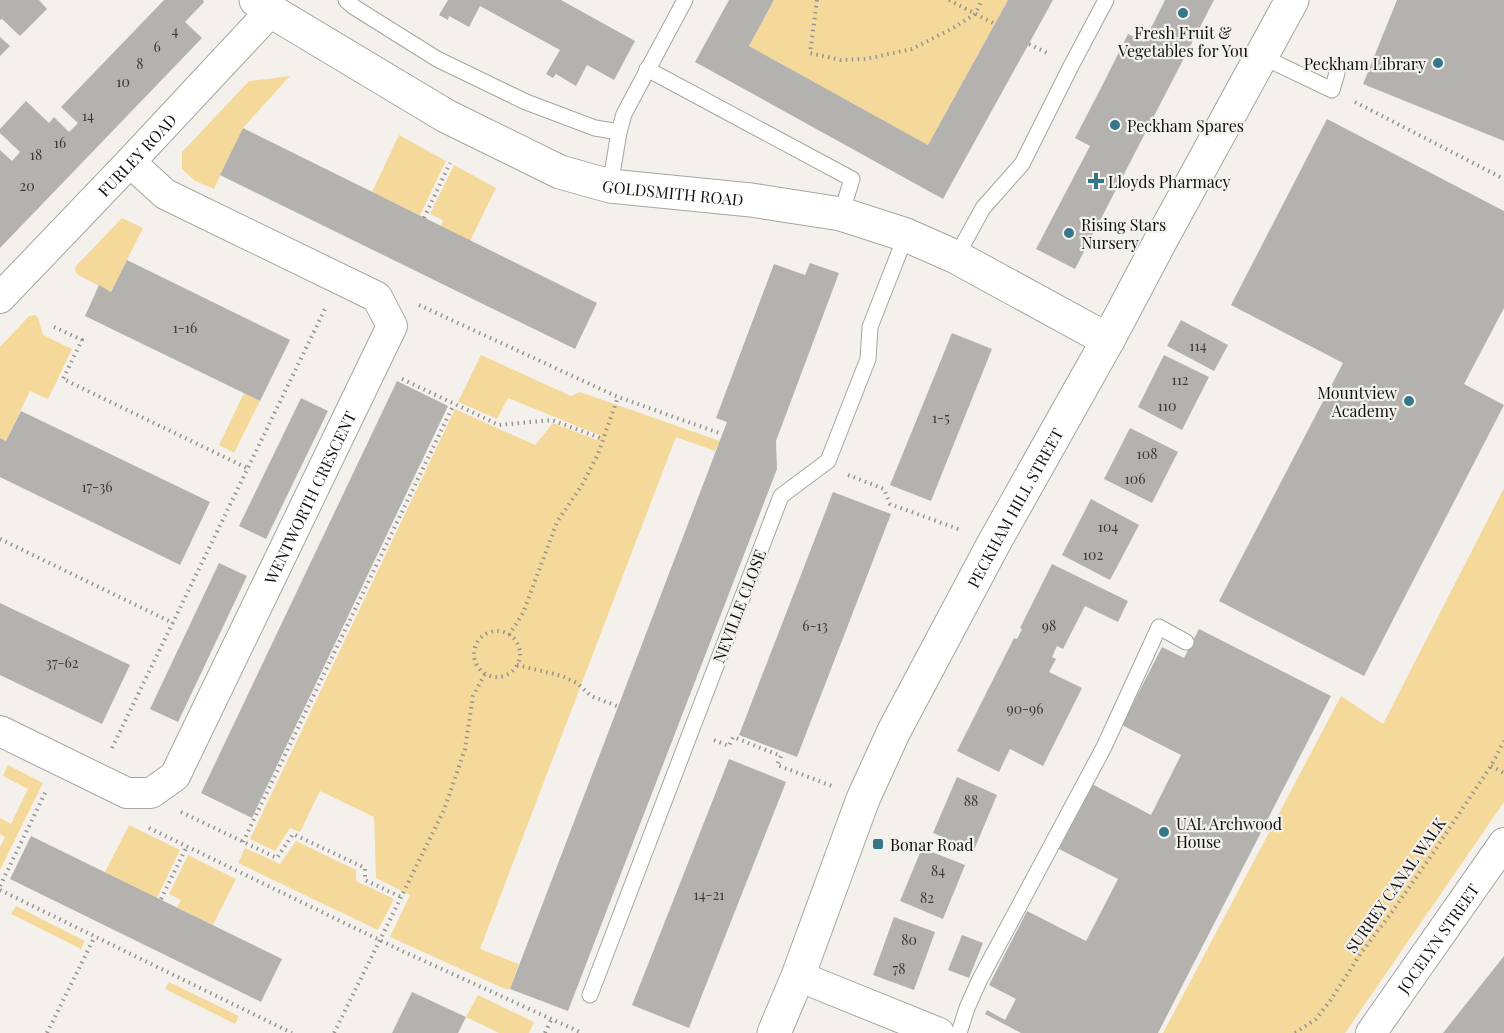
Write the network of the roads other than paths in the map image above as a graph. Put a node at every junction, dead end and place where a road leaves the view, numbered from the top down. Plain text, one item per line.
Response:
1 (346, 0) edge
2 (685, 0) edge
3 (1106, 0) edge
4 (1292, 0) edge
5 (263, 5) edge
6 (1261, 56) junction
7 (647, 69) junction
8 (1337, 73) dead end
9 (619, 132) junction
10 (130, 162) junction
11 (610, 186) junction
12 (842, 214) junction
13 (906, 235) junction
14 (956, 257) junction
15 (0, 298) edge
16 (1108, 340) junction
17 (1186, 642) dead end
18 (0, 731) edge
19 (1504, 843) edge
20 (798, 976) junction
21 (590, 994) dead end
22 (774, 1033) edge
23 (939, 1033) edge
24 (958, 1033) edge
25 (1371, 1033) edge

1 - 9 lane
2 - 7 lane
3 - 14 lane
4 - 6 main road, PECKHAM HILL STREET
5 - 10 street, FURLEY ROAD
5 - 11 main road, GOLDSMITH ROAD
6 - 8 lane
6 - 16 main road, PECKHAM HILL STREET
7 - 9 lane
7 - 12 lane
9 - 11 lane
10 - 15 street, FURLEY ROAD
10 - 18 street, WENTWORTH CRESCENT
11 - 12 main road, GOLDSMITH ROAD
12 - 13 main road, GOLDSMITH ROAD
13 - 14 main road, GOLDSMITH ROAD
13 - 21 lane, NEVILLE CLOSE
14 - 16 main road, GOLDSMITH ROAD
16 - 20 main road, PECKHAM HILL STREET
17 - 24 lane
19 - 25 street, JOCELYN STREET
20 - 22 main road, PECKHAM HILL STREET
20 - 23 street

